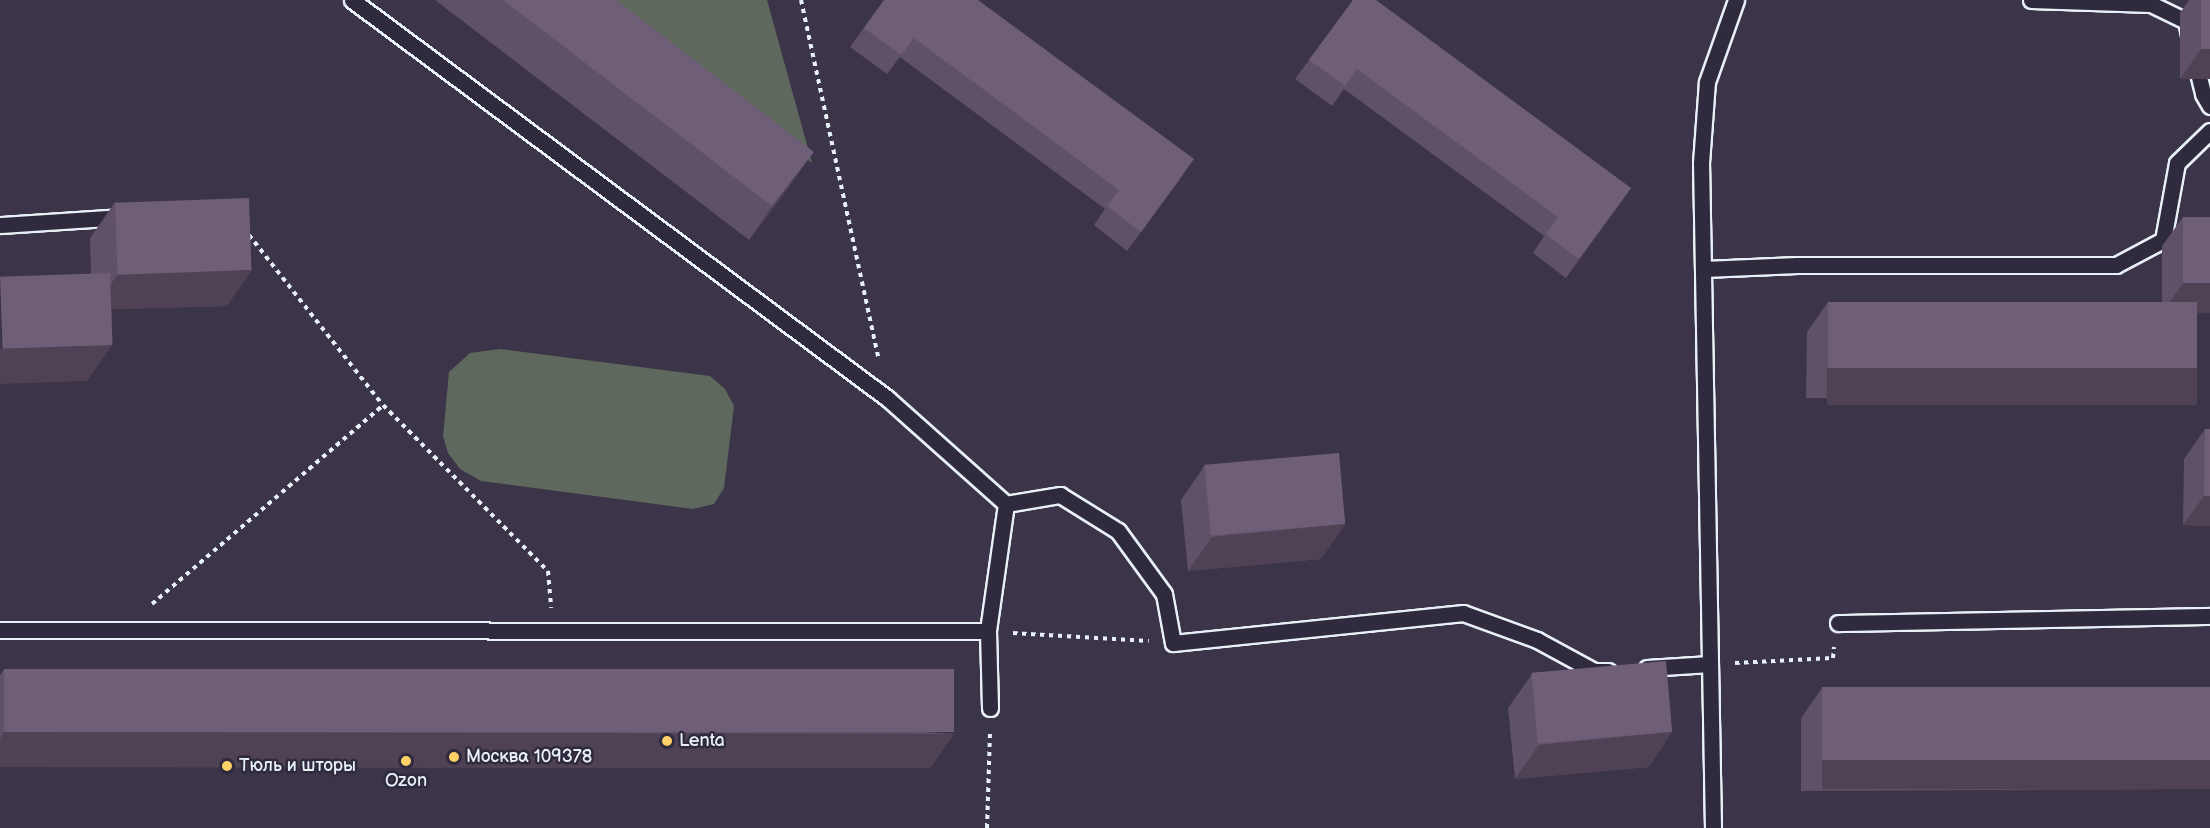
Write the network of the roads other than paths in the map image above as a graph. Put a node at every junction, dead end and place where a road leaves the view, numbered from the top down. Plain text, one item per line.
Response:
1 (352, 0) edge
2 (1736, 0) edge
3 (2031, 0) edge
4 (2210, 106) edge
5 (2210, 131) edge
6 (138, 217) edge
7 (0, 225) edge
8 (1704, 269) junction
9 (1006, 504) junction
10 (2210, 616) edge
11 (1838, 623) road end
12 (0, 630) edge
13 (988, 631) junction
14 (1710, 664) junction
15 (990, 708) road end
16 (1713, 828) edge

1 - 9 lane
2 - 8 lane
3 - 4 lane
5 - 8 lane
6 - 7 lane
8 - 14 lane
9 - 13 lane
9 - 14 lane
10 - 11 lane
12 - 13 lane
13 - 15 lane
14 - 16 lane

